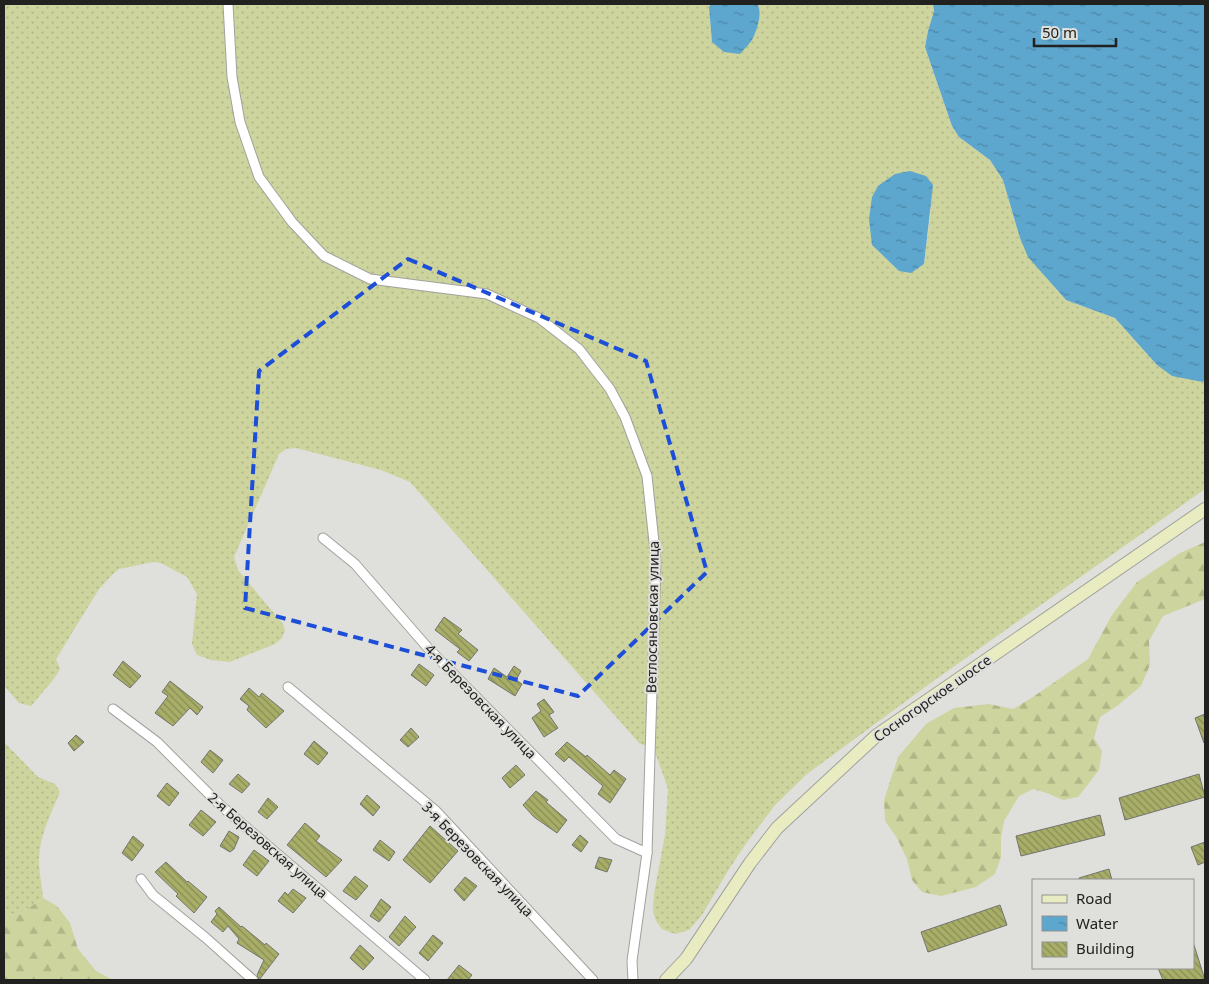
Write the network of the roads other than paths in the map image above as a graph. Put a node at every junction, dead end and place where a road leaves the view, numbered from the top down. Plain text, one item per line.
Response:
1 (228, 4) edge
2 (1205, 509) edge
3 (323, 538) dead end
4 (288, 687) dead end
5 (113, 709) dead end
6 (647, 853) junction
7 (141, 879) dead end
8 (253, 980) edge
9 (425, 980) edge
10 (593, 980) edge
11 (633, 980) edge
12 (666, 980) edge

1 - 6 street, Ветлосяновская улица
2 - 12 main road, Сосногорское шоссе
3 - 6 street, 4-я Березовская улица
4 - 10 street, 3-я Березовская улица
5 - 9 street, 2-я Березовская улица
6 - 11 street, Ветлосяновская улица
7 - 8 street

